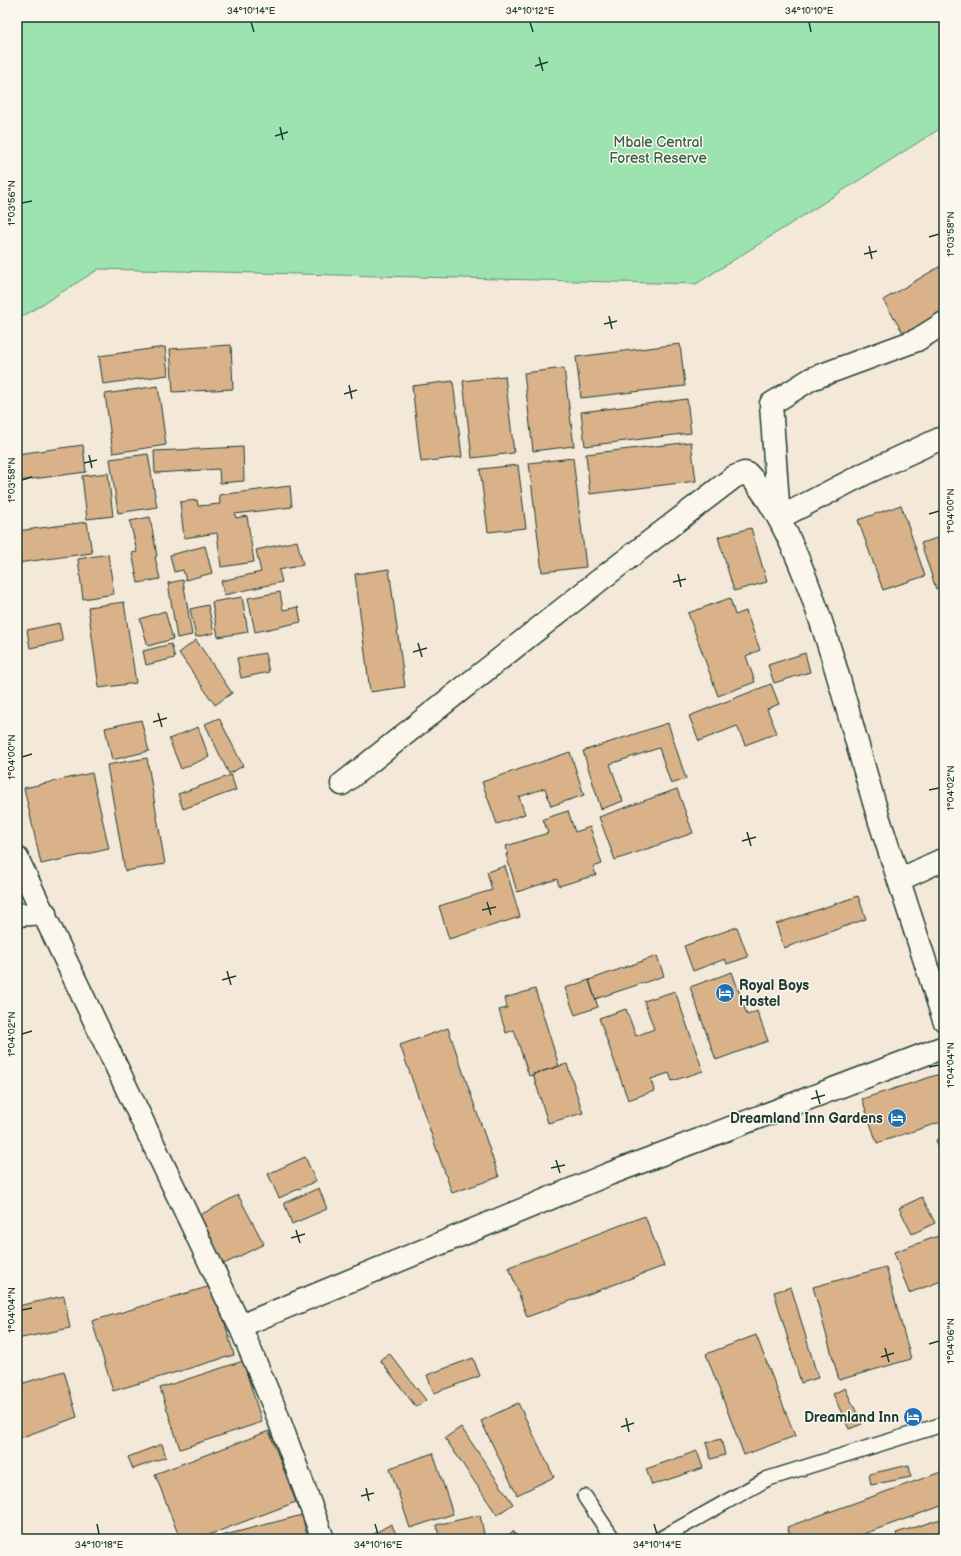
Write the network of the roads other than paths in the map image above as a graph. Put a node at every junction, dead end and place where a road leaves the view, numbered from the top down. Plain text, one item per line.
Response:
1 (944, 324) edge
2 (944, 437) edge
3 (779, 518) junction
4 (342, 784) dead end
5 (17, 858) edge
6 (944, 859) edge
7 (899, 880) junction
8 (45, 913) junction
9 (17, 915) edge
10 (944, 1020) edge
11 (944, 1047) edge
12 (240, 1326) junction
13 (944, 1424) edge
14 (585, 1497) dead end
15 (323, 1539) edge
16 (613, 1539) edge
17 (660, 1539) edge

1 - 3 street
2 - 3 street
3 - 4 street
3 - 7 street
5 - 8 street
6 - 7 street
7 - 10 street
8 - 9 street
8 - 12 street
11 - 12 street
12 - 15 street
13 - 17 lane
14 - 16 lane

